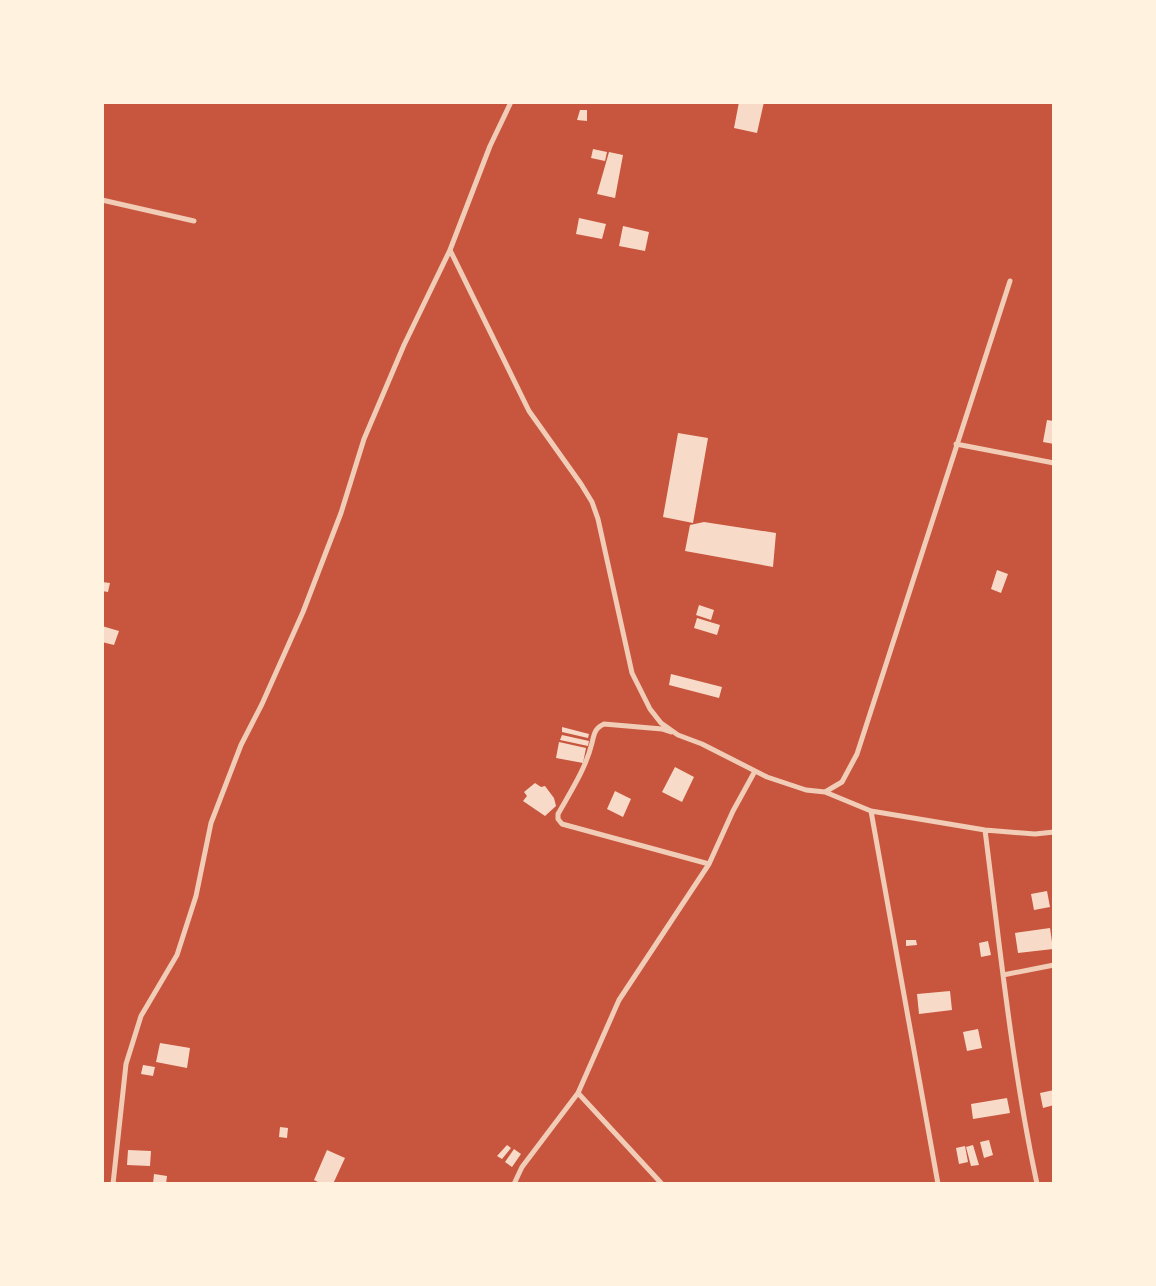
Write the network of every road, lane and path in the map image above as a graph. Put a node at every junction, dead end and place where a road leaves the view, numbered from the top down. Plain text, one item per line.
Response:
1 (511, 102) edge
2 (102, 200) edge
3 (194, 220) dead end
4 (450, 250) junction
5 (1010, 281) dead end
6 (956, 444) junction
7 (1054, 463) edge
8 (678, 735) junction
9 (755, 771) junction
10 (825, 792) junction
11 (871, 811) junction
12 (985, 830) junction
13 (1054, 832) edge
14 (709, 864) junction
15 (1054, 965) edge
16 (1003, 975) junction
17 (578, 1093) junction
18 (113, 1184) edge
19 (514, 1184) edge
20 (662, 1184) edge
21 (938, 1184) edge
22 (1037, 1184) edge

1 - 4 street
2 - 3 street
4 - 8 street
4 - 18 street
5 - 6 street
6 - 7 street
6 - 10 street
8 - 9 street
8 - 14 street
9 - 10 street
9 - 14 street
10 - 11 street
11 - 12 street
11 - 21 street
12 - 13 street
12 - 16 street
14 - 17 street
15 - 16 street
16 - 22 street
17 - 19 street
17 - 20 street

